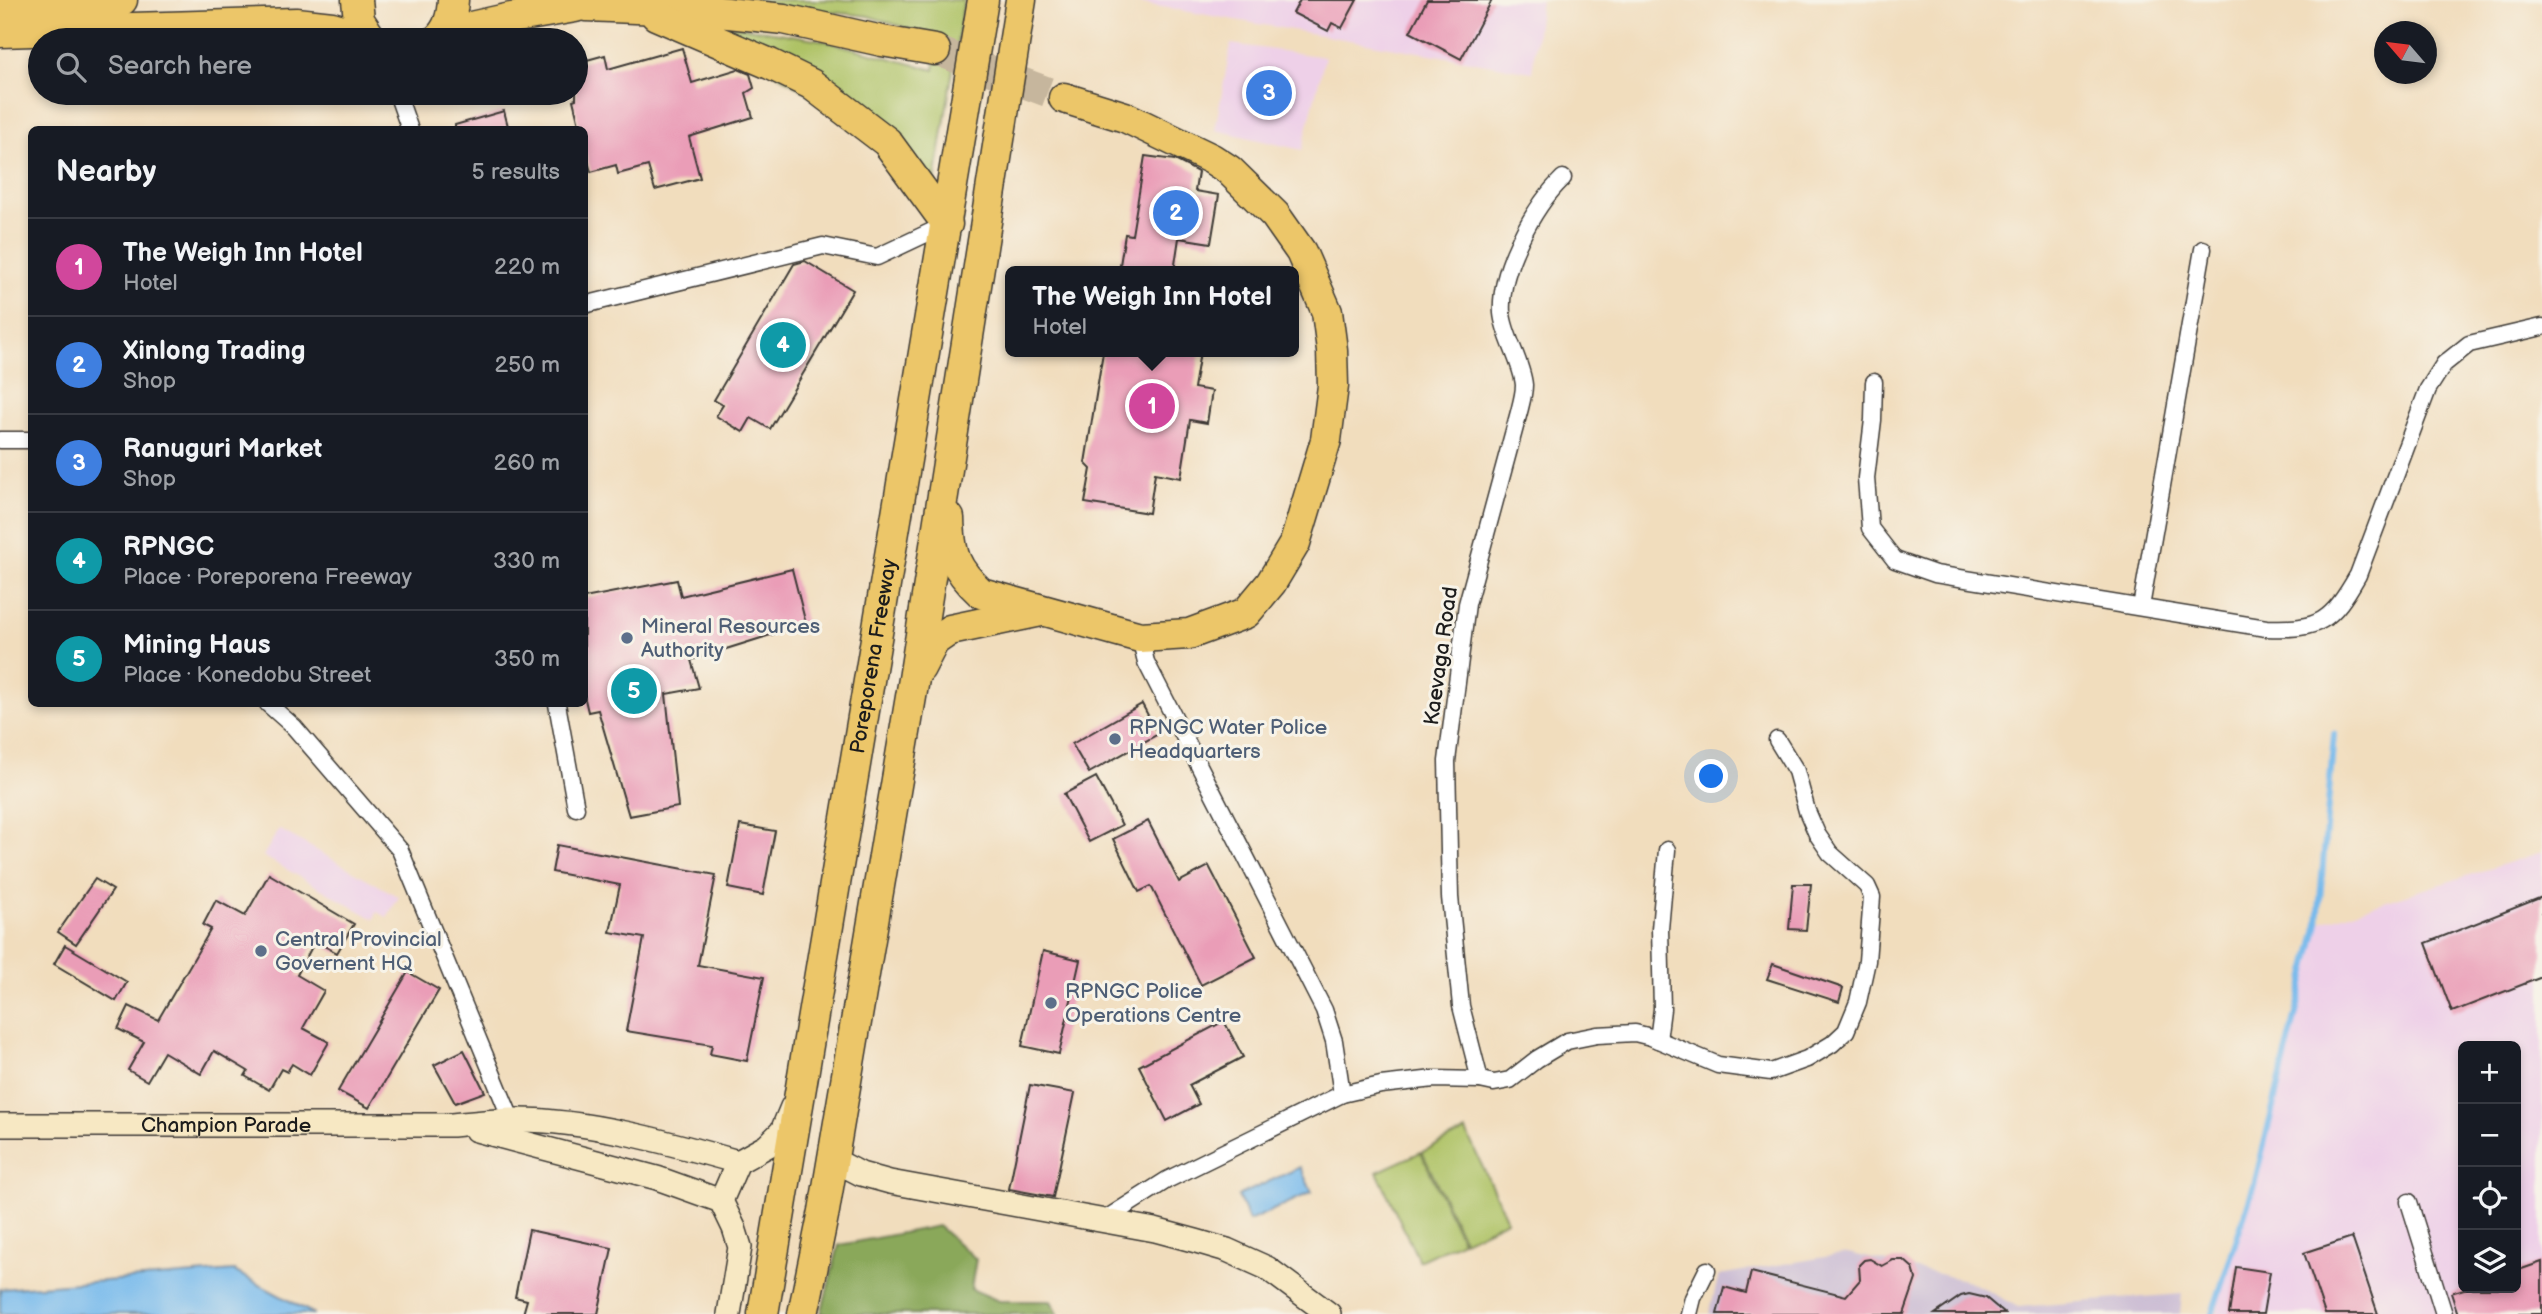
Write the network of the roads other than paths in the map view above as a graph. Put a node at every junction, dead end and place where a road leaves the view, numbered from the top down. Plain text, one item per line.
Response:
1 (122, 0) edge
2 (358, 0) edge
3 (453, 0) edge
4 (553, 0) edge
5 (983, 0) edge
6 (1021, 0) edge
7 (586, 5) junction
8 (654, 5) edge
9 (0, 7) edge
10 (132, 28) edge
11 (335, 28) edge
12 (364, 28) edge
13 (446, 28) edge
14 (475, 28) edge
15 (28, 31) edge
16 (0, 32) edge
17 (935, 50) tunnel mouth
18 (1064, 97) tunnel mouth
19 (405, 105) edge
20 (409, 126) edge
21 (1563, 178) dead end
22 (947, 224) junction
23 (2203, 249) dead end
24 (588, 304) edge
25 (2542, 327) edge
26 (1874, 382) dead end
27 (0, 440) edge
28 (28, 440) edge
29 (947, 465) junction
30 (2141, 607) junction
31 (1045, 610) junction
32 (1140, 637) junction
33 (915, 679) junction
34 (271, 707) edge
35 (558, 707) edge
36 (1777, 740) dead end
37 (576, 808) dead end
38 (1667, 850) dead end
39 (1658, 1040) junction
40 (804, 1079) junction
41 (1480, 1080) junction
42 (1342, 1094) junction
43 (513, 1120) junction
44 (0, 1125) edge
45 (452, 1125) junction
46 (523, 1141) junction
47 (832, 1159) junction
48 (738, 1162) junction
49 (721, 1202) junction
50 (2409, 1202) dead end
51 (1104, 1220) junction
52 (1707, 1270) dead end
53 (729, 1314) edge
54 (763, 1314) edge
55 (803, 1314) edge
56 (1329, 1314) edge
57 (1689, 1314) edge
58 (2444, 1314) edge

1 - 9 highway
2 - 12 highway
3 - 13 highway
4 - 7 highway
5 - 22 highway, Poreporena Freeway
6 - 29 highway, Poreporena Freeway
7 - 8 highway
7 - 14 highway
8 - 17 highway
8 - 22 highway
10 - 11 highway
15 - 16 highway
18 - 32 highway
19 - 20 street
21 - 41 street, Kaevaga Road
22 - 24 street
22 - 40 highway, Poreporena Freeway
23 - 30 street
25 - 30 street
26 - 30 street
27 - 28 street
29 - 31 highway
29 - 33 highway, Poreporena Freeway
31 - 32 highway
31 - 33 highway
32 - 42 street
33 - 47 highway, Poreporena Freeway
34 - 43 street
35 - 37 street
36 - 39 street
38 - 39 street
39 - 41 street
40 - 48 main road
40 - 54 highway, Poreporena Freeway
41 - 42 street
42 - 51 street
43 - 45 main road, Champion Parade
43 - 46 street
43 - 48 main road, Champion Parade
44 - 45 main road, Champion Parade
45 - 46 main road, Champion Parade
46 - 49 main road, Champion Parade
47 - 51 main road
47 - 55 highway, Poreporena Freeway
48 - 49 main road
49 - 53 main road
50 - 58 street
51 - 56 main road
52 - 57 street

